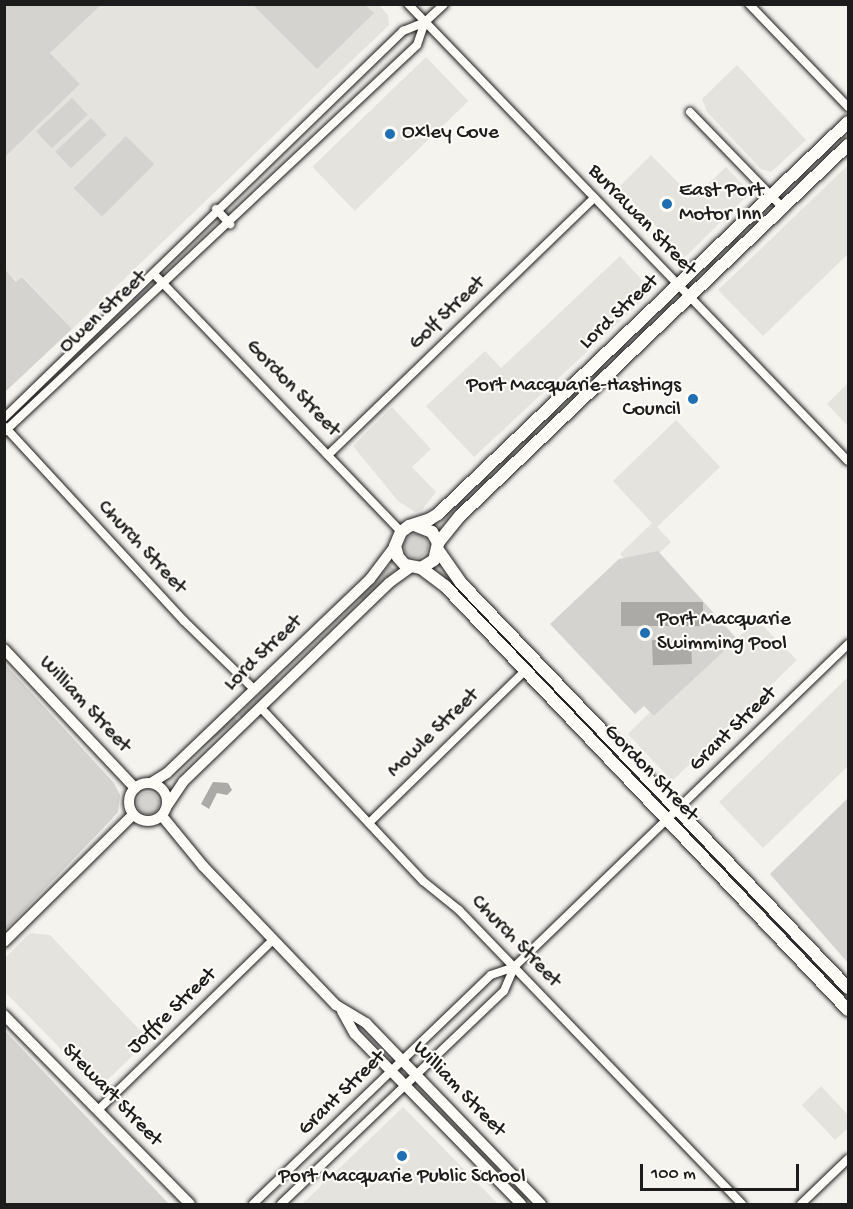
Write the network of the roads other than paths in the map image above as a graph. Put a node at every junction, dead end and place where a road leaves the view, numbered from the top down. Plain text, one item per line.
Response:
1 (408, 4) edge
2 (444, 4) edge
3 (748, 4) edge
4 (425, 22) junction
5 (849, 108) edge
6 (690, 112) dead end
7 (849, 122) edge
8 (849, 145) edge
9 (771, 196) junction
10 (594, 198) junction
11 (783, 208) junction
12 (216, 209) junction
13 (230, 224) junction
14 (154, 274) junction
15 (162, 282) junction
16 (677, 285) junction
17 (690, 297) junction
18 (4, 418) edge
19 (6, 429) edge
20 (328, 455) junction
21 (849, 461) edge
22 (414, 525) junction
23 (401, 532) junction
24 (395, 546) junction
25 (438, 547) junction
26 (416, 568) junction
27 (849, 644) edge
28 (4, 649) edge
29 (525, 671) junction
30 (255, 690) junction
31 (261, 708) junction
32 (150, 783) junction
33 (135, 788) junction
34 (678, 808) junction
35 (165, 811) junction
36 (133, 815) junction
37 (666, 819) junction
38 (369, 823) junction
39 (273, 940) junction
40 (4, 942) edge
41 (514, 967) junction
42 (849, 988) edge
43 (849, 1010) edge
44 (342, 1011) junction
45 (4, 1015) edge
46 (403, 1061) junction
47 (392, 1072) junction
48 (417, 1075) junction
49 (406, 1086) junction
50 (98, 1110) junction
51 (849, 1159) edge
52 (190, 1204) edge
53 (253, 1204) edge
54 (281, 1204) edge
55 (521, 1204) edge
56 (541, 1204) edge
57 (742, 1204) edge
58 (801, 1204) edge

1 - 4 street, Burrawan Street
2 - 4 street, Owen Street
3 - 5 street
4 - 10 street, Burrawan Street
4 - 12 street, Owen Street
4 - 13 street, Owen Street
6 - 9 street
7 - 9 main road, Lord Street
8 - 11 main road, Lord Street
9 - 11 street
9 - 16 main road, Lord Street
10 - 16 street, Burrawan Street
10 - 20 street, Golf Street
11 - 17 main road, Lord Street
12 - 13 street
12 - 14 street, Owen Street
13 - 15 street, Owen Street
14 - 15 street, Gordon Street
14 - 18 street, Owen Street
15 - 19 street, Owen Street
15 - 20 street, Gordon Street
16 - 17 street, Burrawan Street
16 - 22 main road, Lord Street
17 - 21 street, Burrawan Street
17 - 25 main road, Lord Street
19 - 30 street, Church Street
20 - 23 street, Gordon Street
22 - 23 main road
22 - 25 main road
23 - 24 main road
24 - 26 main road
24 - 30 street, Lord Street
25 - 26 main road
25 - 34 main road, Gordon Street
26 - 29 main road, Gordon Street
26 - 31 street, Lord Street
27 - 34 street, Grant Street
28 - 33 street, William Street
29 - 37 main road, Gordon Street
29 - 38 street, Mowle Street
30 - 32 street, Lord Street
31 - 35 street, Lord Street
31 - 38 street, Church Street
32 - 33 street, Lord Street
32 - 35 street
33 - 36 street
34 - 37 street, Grant Street
34 - 42 main road, Gordon Street
35 - 36 street
35 - 39 street, William Street
36 - 40 street
37 - 41 street, Grant Street
37 - 43 main road, Gordon Street
38 - 41 street, Church Street
39 - 44 street, William Street
39 - 50 street, Joffre Street
41 - 46 street, Grant Street
41 - 48 street, Grant Street
41 - 57 street, Church Street
44 - 46 street, William Street
44 - 47 street, William Street
45 - 50 street, Stewart Street
46 - 47 street, Grant Street
46 - 48 street, William Street
47 - 49 street, William Street
47 - 53 street, Grant Street
48 - 49 street, Grant Street
48 - 56 street, William Street
49 - 54 street, Grant Street
49 - 55 street, William Street
50 - 52 street, Stewart Street
51 - 58 street

